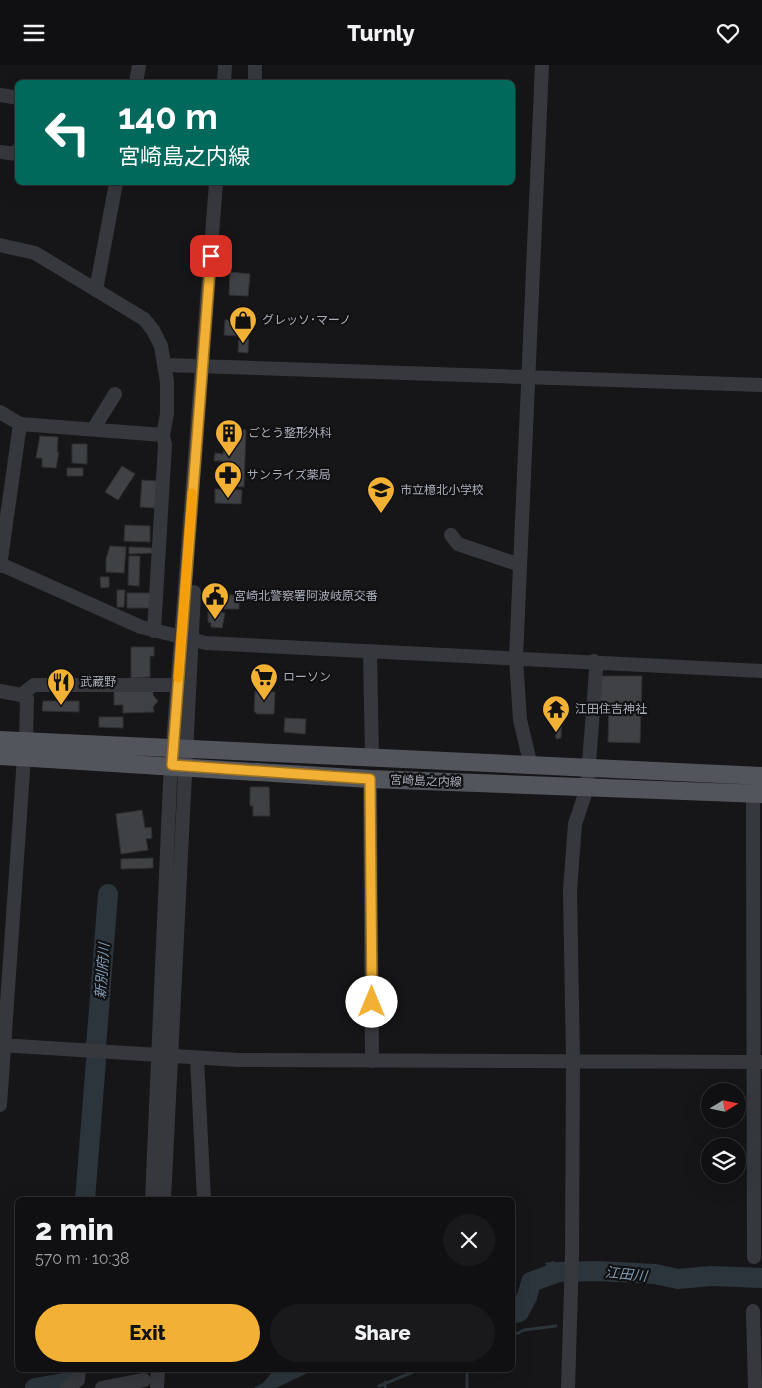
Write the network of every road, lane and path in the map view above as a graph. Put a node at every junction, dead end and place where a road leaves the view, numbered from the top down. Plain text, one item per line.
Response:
1 (139, 65) edge
2 (225, 65) edge
3 (255, 65) edge
4 (542, 65) edge
5 (136, 80) edge
6 (224, 80) edge
7 (255, 80) edge
8 (0, 95) edge
9 (15, 98) edge
10 (0, 152) edge
11 (15, 154) edge
12 (116, 185) edge
13 (216, 185) edge
14 (0, 245) edge
15 (96, 290) junction
16 (166, 365) junction
17 (203, 367) junction
18 (529, 376) junction
19 (762, 385) edge
20 (115, 394) dead end
21 (0, 412) edge
22 (20, 424) junction
23 (94, 428) junction
24 (163, 435) junction
25 (451, 535) dead end
26 (0, 565) edge
27 (520, 565) junction
28 (154, 631) junction
29 (186, 639) junction
30 (370, 651) junction
31 (516, 658) junction
32 (594, 661) junction
33 (762, 671) edge
34 (178, 685) junction
35 (0, 691) edge
36 (21, 695) junction
37 (0, 740) edge
38 (25, 749) junction
39 (0, 756) edge
40 (179, 758) junction
41 (372, 759) junction
42 (531, 766) junction
43 (588, 769) junction
44 (759, 773) edge
45 (370, 779) junction
46 (587, 788) junction
47 (757, 794) edge
48 (2, 1046) edge
49 (165, 1057) junction
50 (197, 1058) junction
51 (573, 1060) junction
52 (372, 1061) junction
53 (758, 1062) edge
54 (0, 1105) edge
55 (152, 1197) edge
56 (164, 1197) edge
57 (204, 1197) edge
58 (754, 1257) dead end
59 (753, 1311) dead end
60 (79, 1372) edge
61 (158, 1372) edge
62 (144, 1379) edge
63 (67, 1388) edge
64 (102, 1388) edge
65 (157, 1388) edge
66 (568, 1388) edge
67 (755, 1388) edge

1 - 5 street
2 - 6 street
3 - 7 street
4 - 18 street
8 - 9 street
10 - 11 street
12 - 15 street
13 - 17 street
14 - 15 street
15 - 16 street
16 - 17 street
16 - 24 street
17 - 18 street
17 - 29 street
18 - 19 street
18 - 27 street
20 - 23 street
21 - 22 street
22 - 23 street
22 - 26 street
23 - 24 street
24 - 28 street
25 - 27 street
26 - 28 street
27 - 31 street
28 - 29 street
29 - 30 street
29 - 34 street
29 - 40 street
30 - 31 street
30 - 41 street
31 - 32 street
31 - 42 street
32 - 33 street
32 - 43 street
34 - 36 street
34 - 40 street
35 - 36 street
36 - 38 street
37 - 38 main road, 宮崎島之内線
38 - 39 main road, 宮崎島之内線
38 - 40 main road, 宮崎島之内線
38 - 48 street
40 - 41 main road, 宮崎島之内線
40 - 45 main road, 宮崎島之内線
40 - 49 street
41 - 42 main road, 宮崎島之内線
42 - 43 main road, 宮崎島之内線
43 - 44 main road, 宮崎島之内線
43 - 46 street
45 - 46 main road, 宮崎島之内線
45 - 52 street
46 - 47 main road, 宮崎島之内線
46 - 51 street
47 - 53 street
48 - 49 street
48 - 54 street
49 - 50 street
49 - 55 street
49 - 56 street
50 - 52 street
50 - 57 street
51 - 52 street
51 - 53 street
51 - 66 street
53 - 58 street
59 - 67 street
60 - 63 street
61 - 65 street
62 - 64 street

